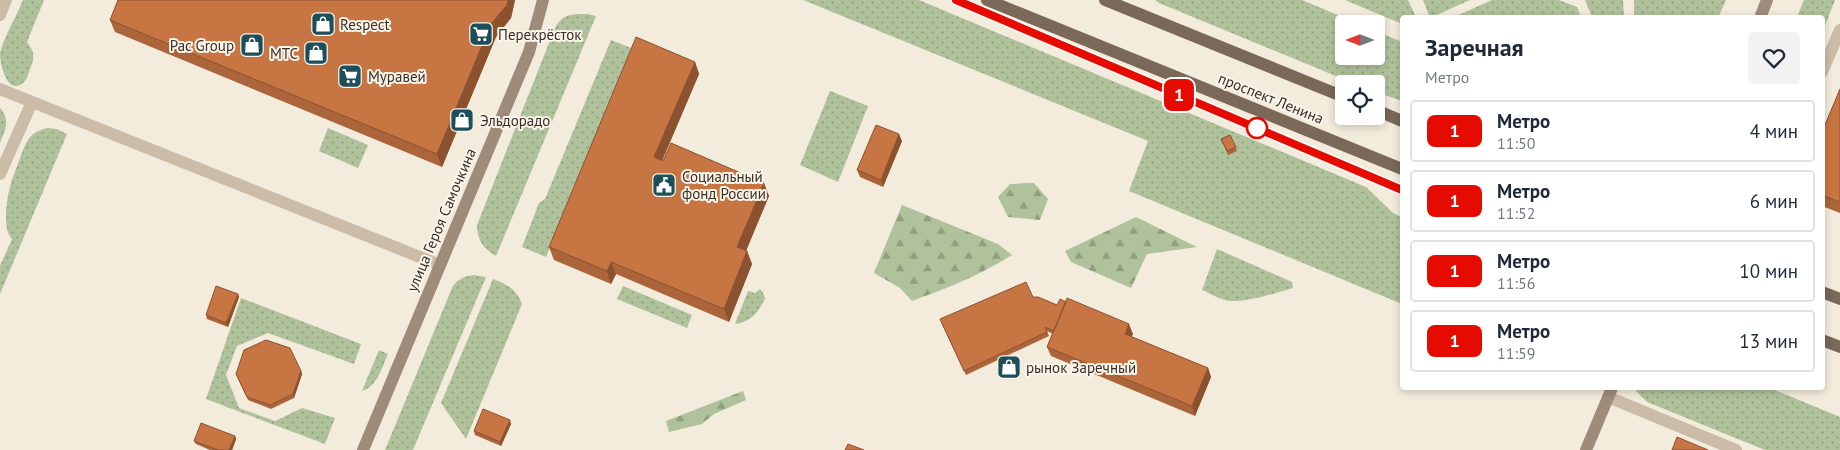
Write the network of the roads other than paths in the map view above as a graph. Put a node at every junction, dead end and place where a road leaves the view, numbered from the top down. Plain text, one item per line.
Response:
1 (6, 0) edge
2 (543, 0) edge
3 (987, 0) edge
4 (1105, 0) edge
5 (1767, 0) edge
6 (1761, 15) edge
7 (0, 16) edge
8 (1840, 30) edge
9 (1825, 65) edge
10 (0, 89) edge
11 (1335, 93) edge
12 (32, 102) junction
13 (1385, 114) edge
14 (1400, 120) edge
15 (1400, 168) edge
16 (0, 174) edge
17 (440, 265) junction
18 (1825, 293) edge
19 (1840, 299) edge
20 (1825, 341) edge
21 (1840, 347) edge
22 (1610, 392) edge
23 (363, 450) edge
24 (1586, 450) edge
25 (1736, 450) edge

1 - 7 street
2 - 17 street, улица Героя Самочкина
3 - 15 main road, проспект Ленина
4 - 11 main road, проспект Ленина
5 - 6 street
8 - 9 street
10 - 12 street
12 - 16 street
12 - 17 street
13 - 14 main road
17 - 23 street, улица Героя Самочкина
18 - 19 main road
20 - 21 main road
22 - 24 street
22 - 25 street

